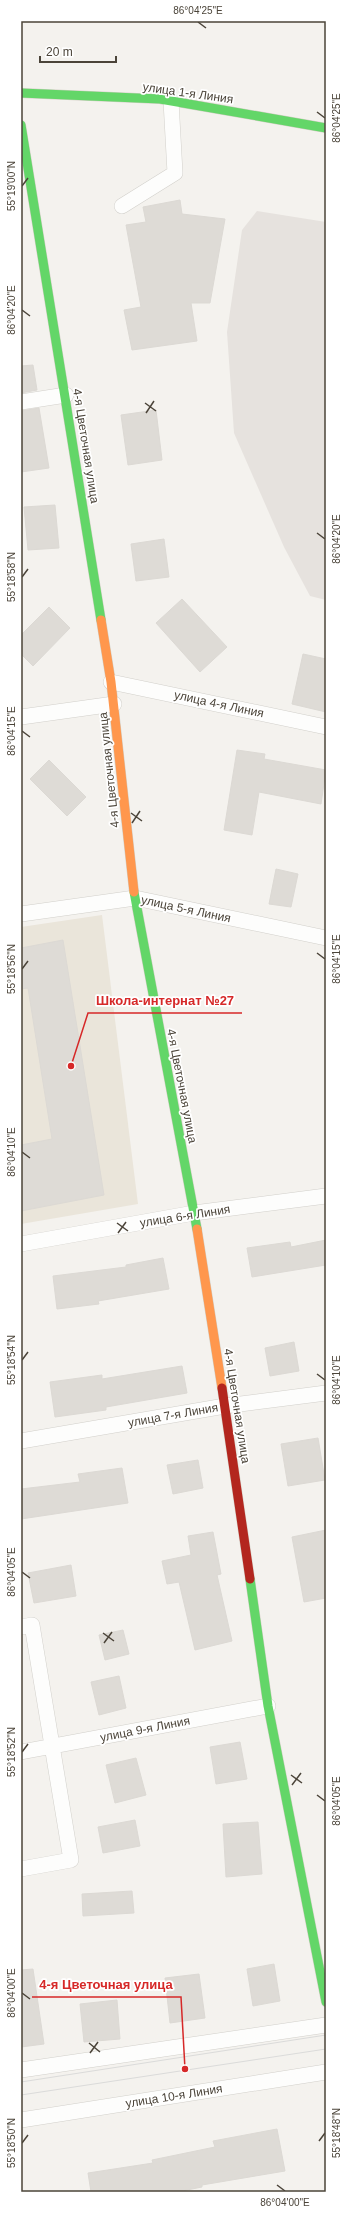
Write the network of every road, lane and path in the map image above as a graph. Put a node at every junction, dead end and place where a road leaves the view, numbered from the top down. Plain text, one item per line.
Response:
1 (21, 93) edge
2 (171, 101) junction
3 (21, 125) edge
4 (326, 128) edge
5 (122, 206) dead end
6 (66, 395) junction
7 (21, 402) edge
8 (111, 682) junction
9 (114, 704) junction
10 (21, 718) edge
11 (326, 726) edge
12 (135, 898) junction
13 (21, 914) edge
14 (326, 938) edge
15 (326, 1196) edge
16 (194, 1213) junction
17 (21, 1244) edge
18 (326, 1393) edge
19 (225, 1406) junction
20 (21, 1441) edge
21 (26, 1626) edge
22 (268, 1706) junction
23 (53, 1747) junction
24 (21, 1752) edge
25 (21, 1869) edge
26 (326, 2002) edge
27 (326, 2025) edge
28 (21, 2070) edge
29 (326, 2072) edge
30 (21, 2120) edge

1 - 2 street, улица 1-я Линия
2 - 4 street, улица 1-я Линия
2 - 5 lane
3 - 6 street, 4-я Цветочная улица
6 - 7 lane
6 - 8 street, 4-я Цветочная улица
8 - 9 street, 4-я Цветочная улица
8 - 11 lane, улица 4-я Линия
9 - 10 lane
9 - 12 street, 4-я Цветочная улица
12 - 13 lane, улица 5-я Линия
12 - 14 lane, улица 5-я Линия
12 - 16 street, 4-я Цветочная улица
15 - 16 lane, улица 6-я Линия
16 - 17 lane, улица 6-я Линия
16 - 19 street, 4-я Цветочная улица
18 - 19 lane, улица 7-я Линия
19 - 20 lane, улица 7-я Линия
19 - 22 street, 4-я Цветочная улица
21 - 23 lane
22 - 23 lane, улица 9-я Линия
22 - 26 street, 4-я Цветочная улица
23 - 24 lane, улица 9-я Линия
23 - 25 lane
27 - 28 lane
29 - 30 lane, улица 10-я Линия

